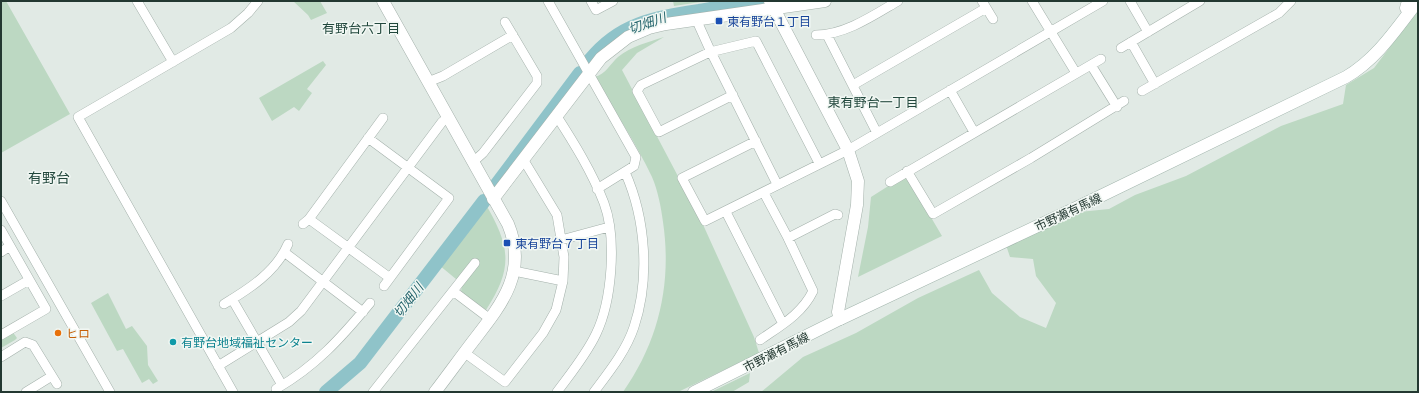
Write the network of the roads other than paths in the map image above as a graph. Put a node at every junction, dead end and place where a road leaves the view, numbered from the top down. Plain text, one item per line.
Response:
1 (137, 1) edge
2 (258, 1) edge
3 (383, 1) edge
4 (548, 1) edge
5 (591, 1) edge
6 (614, 1) edge
7 (825, 1) edge
8 (898, 1) edge
9 (1032, 1) edge
10 (1103, 1) edge
11 (1130, 1) edge
12 (1200, 1) edge
13 (1291, 1) edge
14 (1418, 1) edge
15 (984, 4) edge
16 (773, 5) edge
17 (1409, 7) edge
18 (696, 19) junction
19 (993, 19) dead end
20 (505, 22) dead end
21 (1050, 32) junction
22 (1148, 32) junction
23 (512, 35) junction
24 (816, 35) dead end
25 (827, 35) junction
26 (1131, 42) junction
27 (1120, 48) dead end
28 (710, 52) junction
29 (1101, 59) dead end
30 (173, 62) junction
31 (1091, 64) junction
32 (588, 74) junction
33 (1076, 74) junction
34 (428, 82) junction
35 (1155, 84) junction
36 (853, 85) junction
37 (950, 90) junction
38 (1142, 91) dead end
39 (733, 94) junction
40 (1124, 101) dead end
41 (1117, 107) junction
42 (556, 115) junction
43 (448, 117) junction
44 (383, 118) dead end
45 (974, 132) junction
46 (877, 133) junction
47 (368, 138) junction
48 (756, 141) junction
49 (848, 150) junction
50 (523, 159) junction
51 (473, 162) junction
52 (819, 163) junction
53 (408, 168) junction
54 (907, 171) junction
55 (626, 172) junction
56 (890, 182) dead end
57 (777, 184) junction
58 (597, 189) junction
59 (764, 193) junction
60 (493, 198) junction
61 (1, 201) edge
62 (726, 212) junction
63 (838, 215) dead end
64 (609, 227) junction
65 (1, 230) edge
66 (788, 238) junction
67 (561, 240) junction
68 (10, 246) junction
69 (348, 248) junction
70 (1, 252) edge
71 (474, 263) dead end
72 (514, 271) junction
73 (390, 278) junction
74 (29, 280) junction
75 (563, 281) junction
76 (323, 282) junction
77 (384, 286) dead end
78 (453, 291) junction
79 (1, 296) edge
80 (370, 303) dead end
81 (363, 312) junction
82 (490, 319) junction
83 (840, 319) junction
84 (783, 324) junction
85 (1, 335) edge
86 (760, 340) dead end
87 (257, 342) junction
88 (465, 353) junction
89 (1, 357) edge
90 (218, 366) junction
91 (52, 376) junction
92 (57, 384) dead end
93 (438, 391) edge
94 (26, 392) edge
95 (110, 392) edge
96 (233, 392) edge
97 (373, 392) edge
98 (557, 392) edge
99 (594, 392) edge
100 (694, 392) edge

1 - 30 street
2 - 30 street
3 - 34 street
4 - 32 street
5 - 6 street
7 - 16 street
8 - 25 street
9 - 21 street
10 - 21 street
11 - 22 street
12 - 22 street
13 - 35 street
14 - 17 street, 市野瀬有馬線
15 - 19 street
15 - 36 street
16 - 18 street
16 - 49 street
17 - 83 street, 市野瀬有馬線
18 - 28 street
18 - 32 street
20 - 23 street
21 - 33 street
21 - 37 street
22 - 26 street
23 - 34 street
23 - 51 street
24 - 25 street
25 - 36 street
26 - 27 street
26 - 35 street
28 - 39 street
28 - 39 street
28 - 52 street
29 - 31 street
30 - 90 street
31 - 33 street
31 - 41 street
32 - 42 street
32 - 55 street
33 - 45 street
34 - 43 street
35 - 38 street
36 - 46 street
37 - 45 street
37 - 46 street
39 - 48 street
40 - 41 street
41 - 54 street
42 - 50 street
42 - 58 street
43 - 51 street
43 - 53 street
44 - 47 street
45 - 54 street
46 - 49 street
47 - 53 street
47 - 69 street
48 - 57 street
48 - 62 street
49 - 52 street
49 - 83 street
50 - 60 street
50 - 67 street
51 - 60 street
52 - 57 street
53 - 69 street
53 - 73 street
54 - 56 street
55 - 58 street
55 - 99 street
57 - 59 street
58 - 64 street
59 - 62 street
59 - 66 street
60 - 72 street
61 - 95 street
62 - 84 street
63 - 66 street
64 - 67 street
64 - 98 street
65 - 68 street
66 - 84 street
67 - 75 street
68 - 70 street
68 - 74 street
69 - 73 street
69 - 76 street
71 - 78 street
72 - 75 street
72 - 82 street
73 - 77 street
74 - 79 street
74 - 85 street
75 - 88 street
76 - 81 street
76 - 87 street
76 - 87 street
78 - 82 street
78 - 97 street
80 - 81 street
81 - 87 street
82 - 88 street
83 - 100 street, 市野瀬有馬線
84 - 86 street
87 - 90 street
88 - 93 street
89 - 91 street
90 - 96 street
91 - 92 street
91 - 94 street

